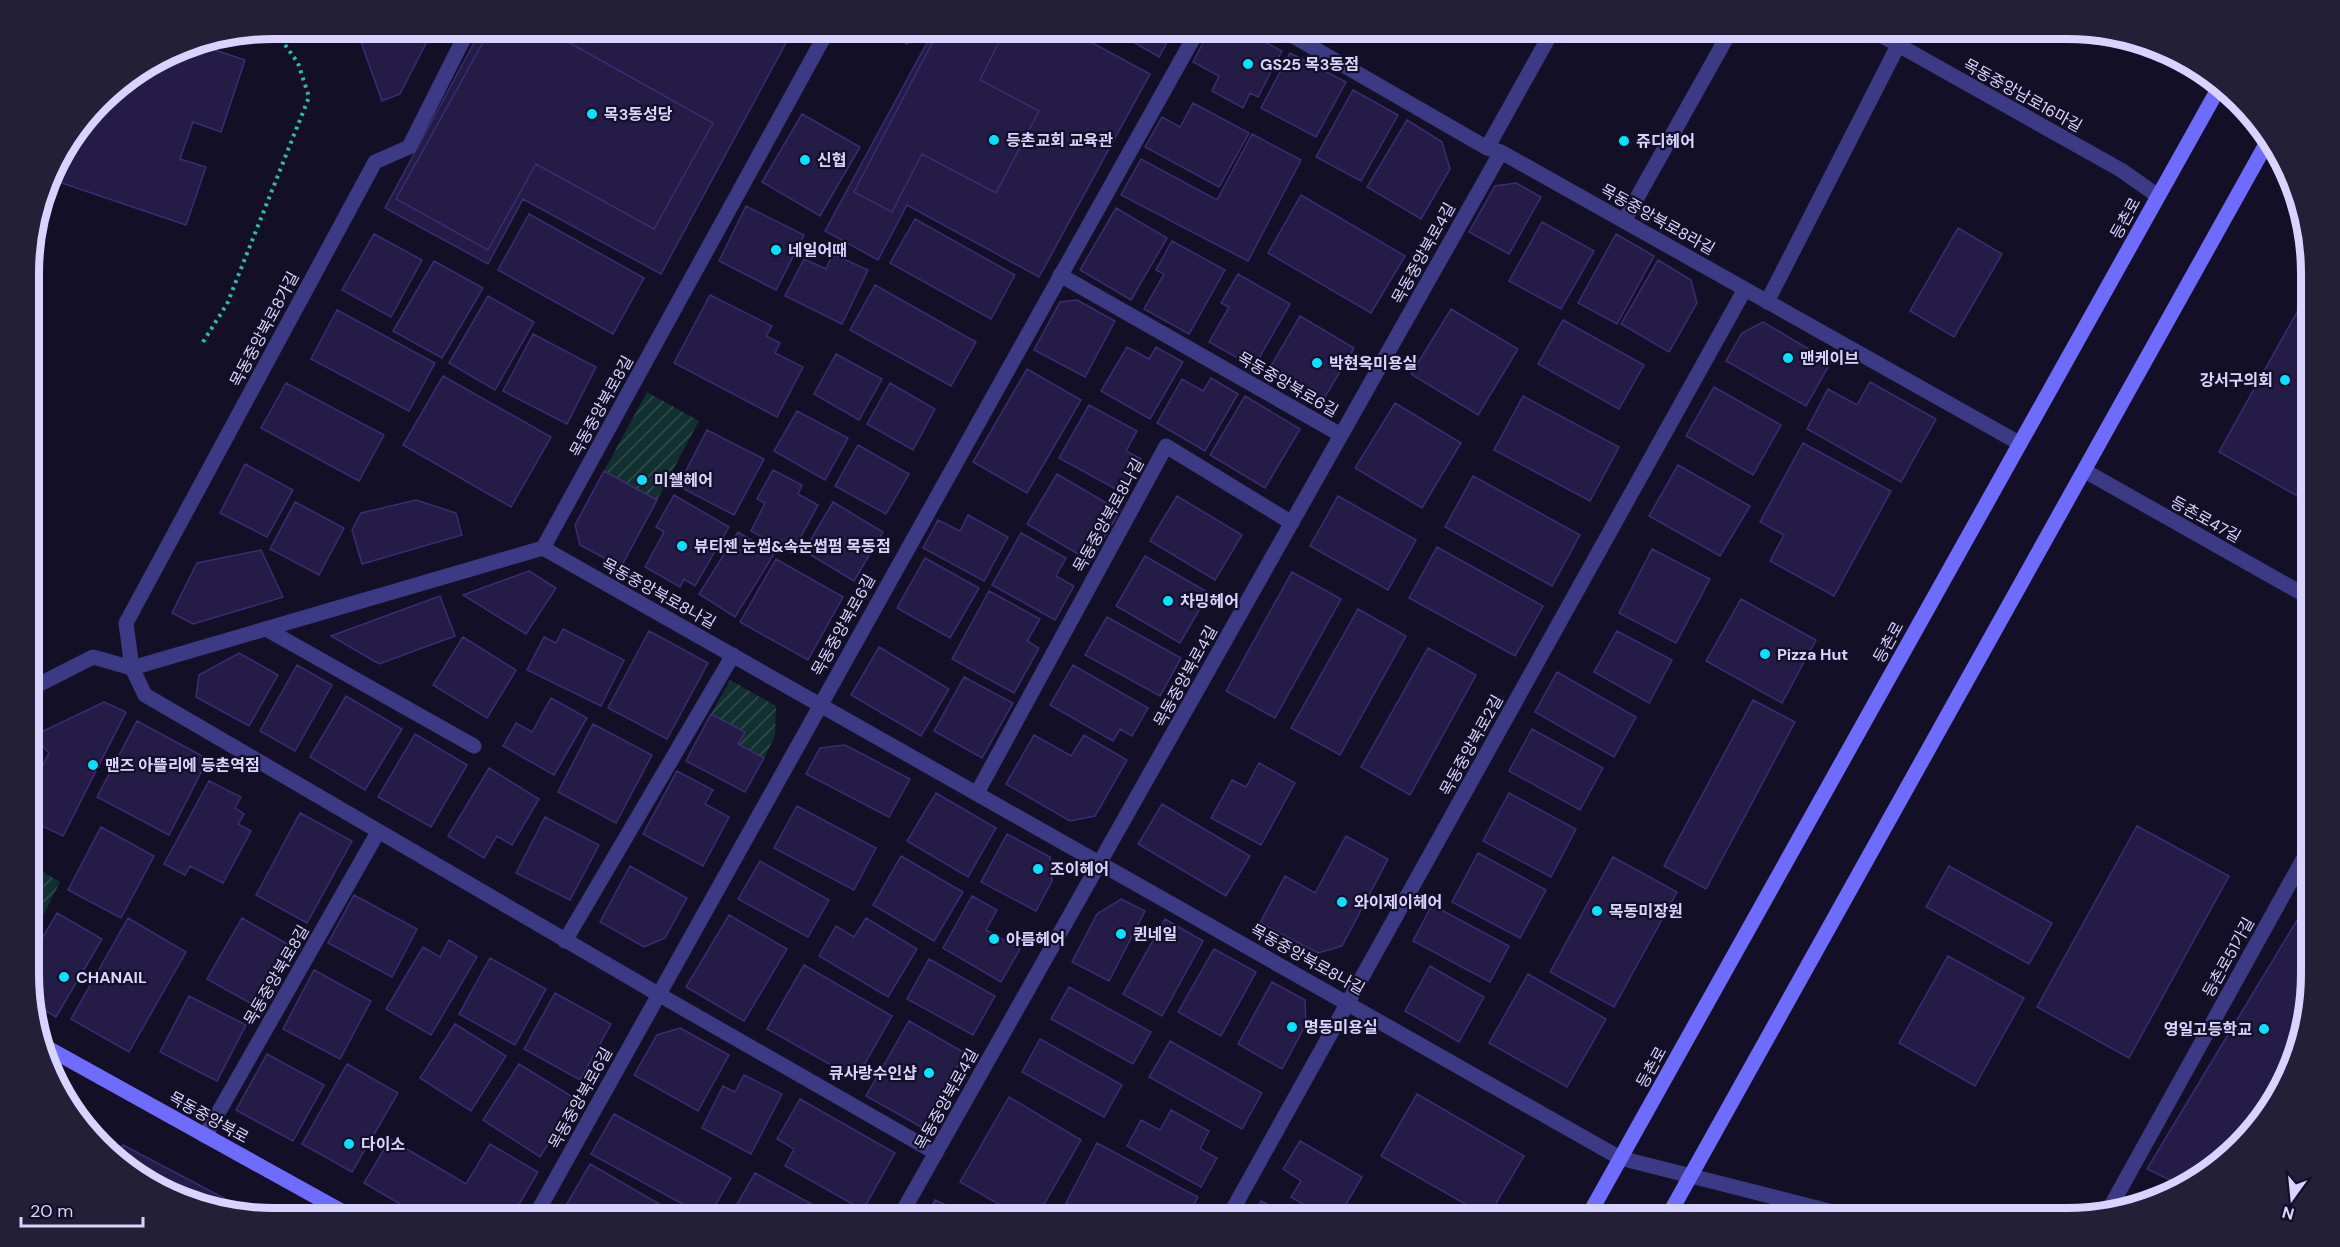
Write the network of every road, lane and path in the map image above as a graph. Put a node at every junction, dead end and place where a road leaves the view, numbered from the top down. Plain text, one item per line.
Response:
1 (281, 39) edge
2 (463, 39) edge
3 (823, 39) edge
4 (1193, 39) edge
5 (1298, 39) edge
6 (1549, 39) edge
7 (1726, 39) edge
8 (1887, 39) edge
9 (1901, 39) edge
10 (1898, 45) junction
11 (2216, 92) edge
12 (2264, 147) edge
13 (1494, 150) junction
14 (2158, 196) junction
15 (1624, 221) junction
16 (1060, 275) junction
17 (1745, 289) junction
18 (1767, 302) junction
19 (203, 342) dead end
20 (1341, 435) junction
21 (2019, 443) junction
22 (2085, 471) junction
23 (1292, 523) junction
24 (543, 548) junction
25 (2301, 593) edge
26 (266, 628) junction
27 (733, 655) junction
28 (132, 668) junction
29 (39, 684) edge
30 (819, 704) junction
31 (474, 746) dead end
32 (977, 793) junction
33 (378, 831) junction
34 (1100, 862) junction
35 (2301, 863) edge
36 (565, 941) junction
37 (658, 994) junction
38 (1348, 1002) junction
39 (51, 1050) edge
40 (205, 1136) junction
41 (936, 1153) junction
42 (1620, 1158) junction
43 (1691, 1174) junction
44 (2112, 1204) edge
45 (336, 1208) edge
46 (540, 1208) edge
47 (905, 1208) edge
48 (1234, 1208) edge
49 (1592, 1208) edge
50 (1672, 1208) edge
51 (1819, 1208) edge

1 - 19 path
2 - 28 street, 목동중앙북로8가길
3 - 24 street, 목동중앙북로8길
4 - 16 street, 목동중앙북로6길
5 - 13 street, 목동중앙북로8라길
6 - 13 street, 목동중앙북로4길
7 - 15 street
8 - 10 street, 목동중앙남로16마길
9 - 10 street
10 - 14 street, 목동중앙남로16마길
10 - 18 street
11 - 14 main road, 등촌로
12 - 22 main road
13 - 15 street, 목동중앙북로8라길
13 - 20 street, 목동중앙북로4길
14 - 21 main road, 등촌로
15 - 17 street, 목동중앙북로8라길
16 - 20 street, 목동중앙북로6길
16 - 30 street, 목동중앙북로6길
17 - 18 street, 목동중앙북로8라길
17 - 38 street, 목동중앙북로2길
18 - 21 street, 목동중앙북로8라길
20 - 23 street, 목동중앙북로4길
21 - 42 main road, 등촌로
22 - 25 street, 등촌로47길
22 - 43 main road
23 - 32 street, 목동중앙북로8나길
23 - 34 street, 목동중앙북로4길
24 - 26 street
24 - 27 street, 목동중앙북로8나길
26 - 28 street
26 - 31 street
27 - 30 street, 목동중앙북로8나길
27 - 36 street
28 - 29 street
28 - 33 street
30 - 32 street, 목동중앙북로8나길
30 - 37 street, 목동중앙북로6길
32 - 34 street, 목동중앙북로8나길
33 - 36 street
33 - 40 street, 목동중앙북로8길
34 - 38 street, 목동중앙북로8나길
34 - 41 street, 목동중앙북로4길
35 - 44 street, 등촌로51가길
36 - 37 street
37 - 41 street
37 - 46 street, 목동중앙북로6길
38 - 42 street, 목동중앙북로8나길
38 - 48 street, 목동중앙북로2길
39 - 40 main road, 목동중앙북로
40 - 45 main road, 목동중앙북로
41 - 47 street, 목동중앙북로4길
42 - 43 street, 목동중앙북로8나길
42 - 49 main road, 등촌로
43 - 50 main road
43 - 51 street

